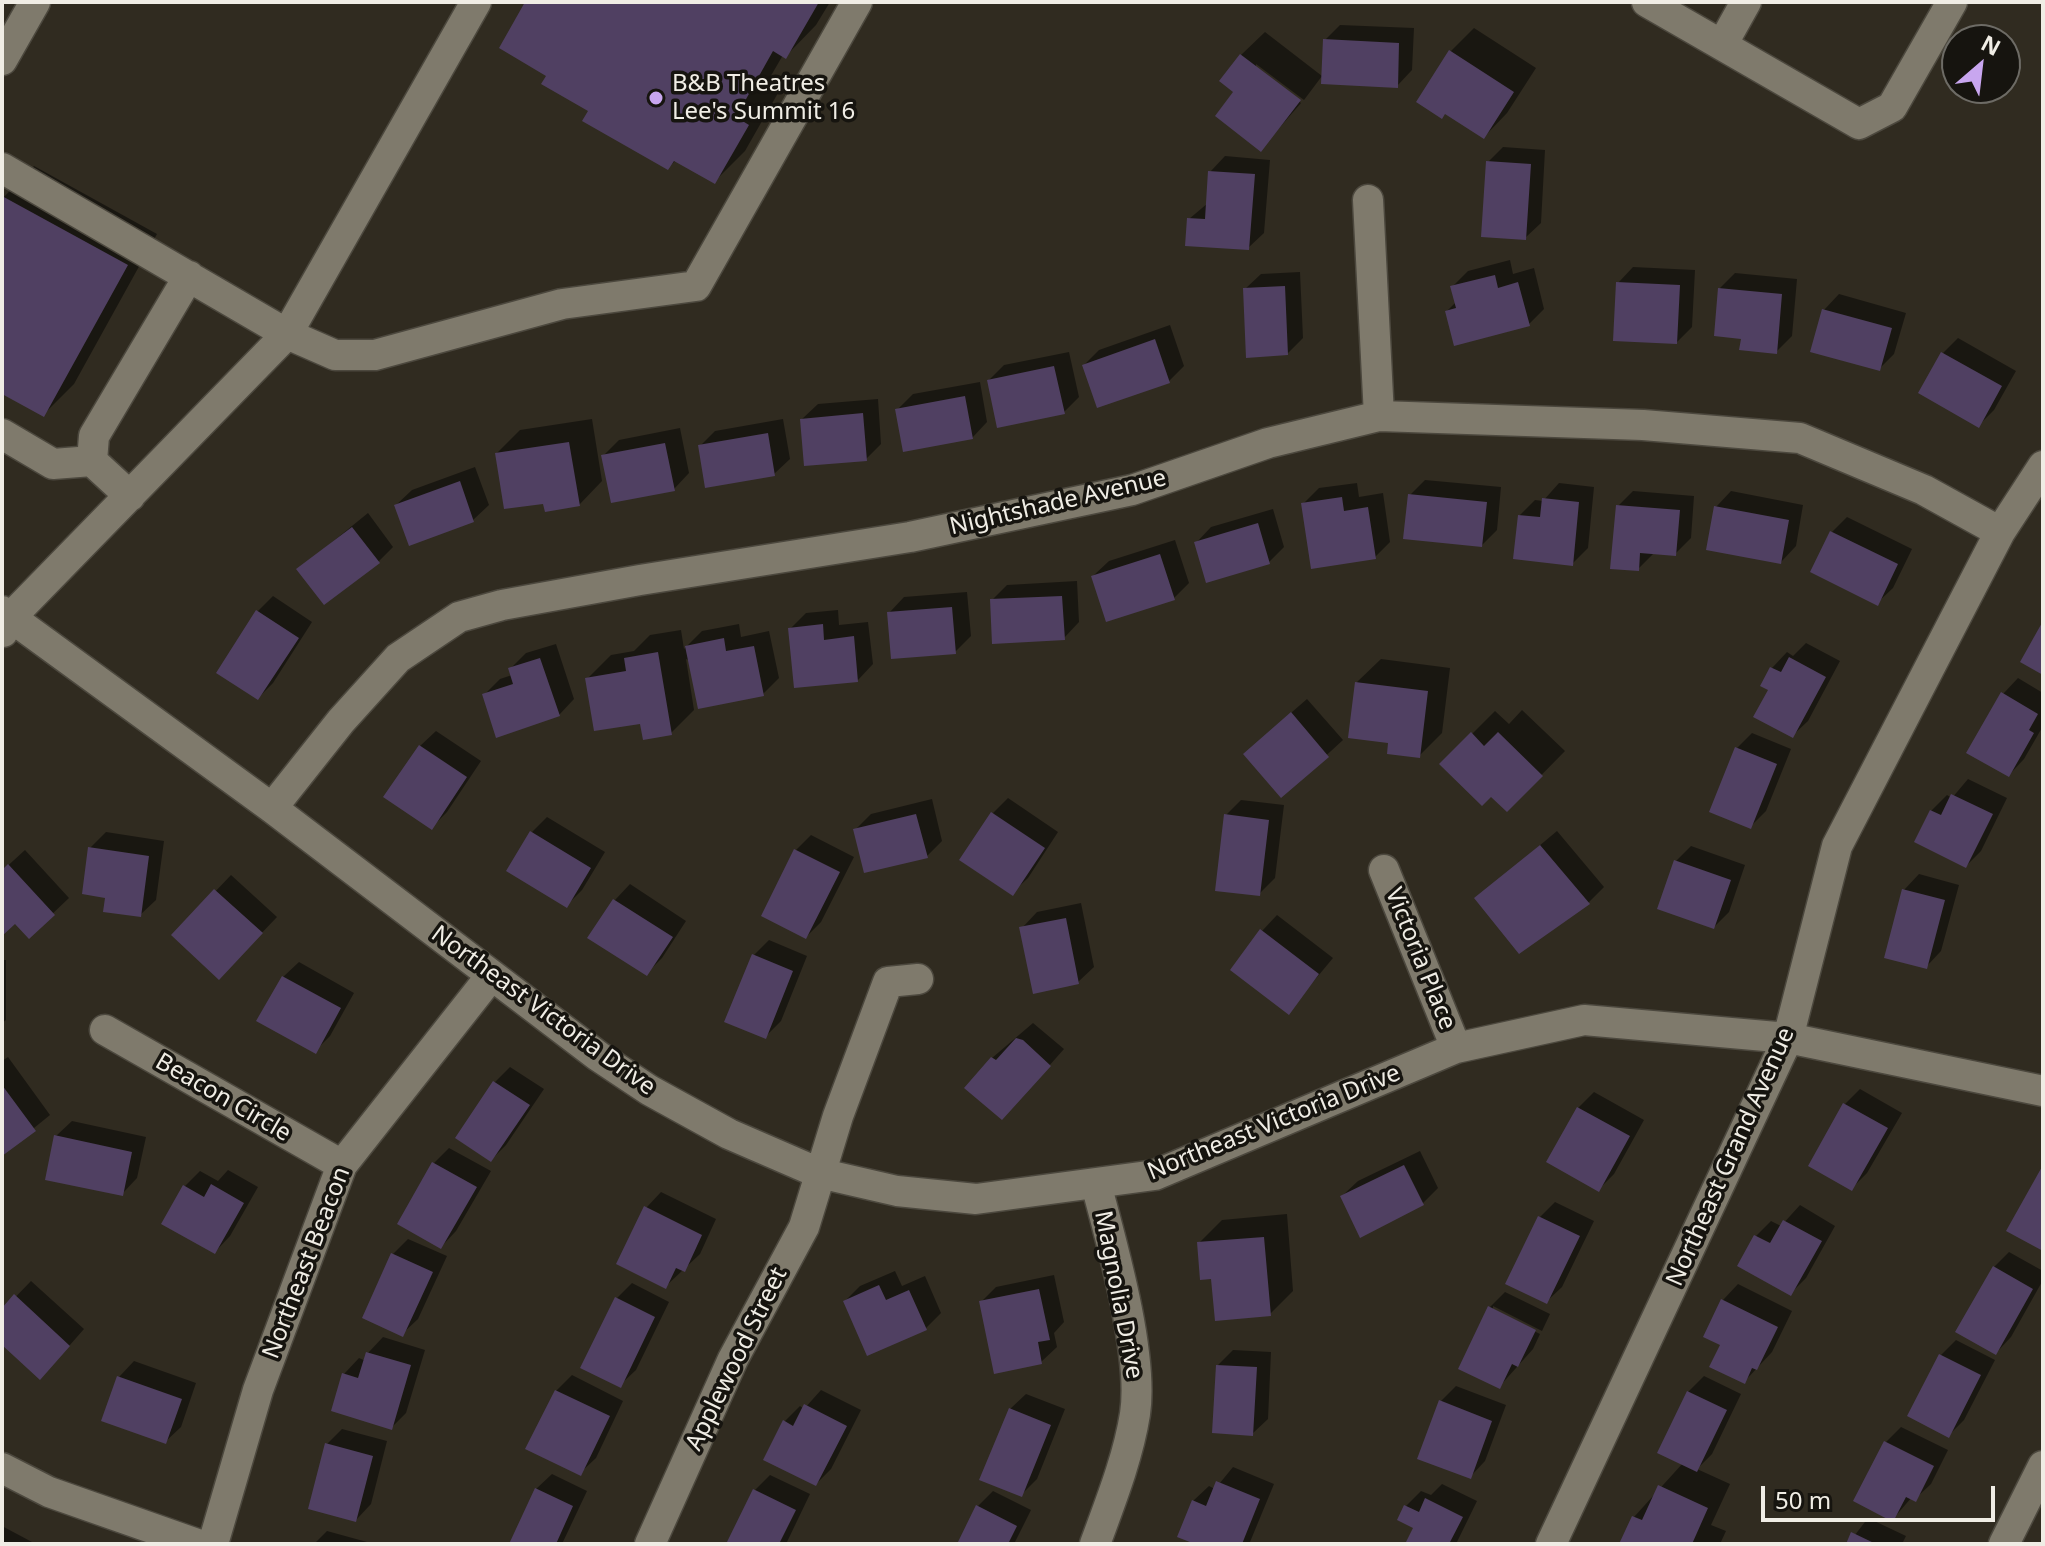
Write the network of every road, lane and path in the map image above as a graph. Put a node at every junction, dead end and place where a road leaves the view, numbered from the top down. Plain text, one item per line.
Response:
1 (35, 2) edge
2 (476, 2) edge
3 (857, 2) edge
4 (1647, 2) edge
5 (1746, 2) edge
6 (1952, 2) edge
7 (1722, 45) junction
8 (2, 60) edge
9 (2, 168) edge
10 (1368, 200) dead end
11 (189, 276) junction
12 (287, 334) junction
13 (1379, 416) junction
14 (2, 434) edge
15 (92, 461) junction
16 (2043, 466) edge
17 (130, 496) junction
18 (2000, 532) junction
19 (5, 621) edge
20 (272, 808) junction
21 (1384, 870) dead end
22 (491, 976) junction
23 (918, 979) dead end
24 (105, 1030) dead end
25 (1788, 1038) junction
26 (1456, 1048) junction
27 (2043, 1091) edge
28 (342, 1165) junction
29 (819, 1173) junction
30 (1096, 1184) junction
31 (2043, 1466) edge
32 (2, 1468) edge
33 (197, 1544) edge
34 (213, 1544) edge
35 (650, 1544) edge
36 (1095, 1544) edge
37 (1551, 1544) edge
38 (2004, 1544) edge

1 - 8 street
2 - 12 street
3 - 12 street
4 - 7 street
5 - 7 street
6 - 7 street
9 - 11 street
10 - 13 street
11 - 12 street
11 - 15 street
12 - 17 street
13 - 18 street, Nightshade Avenue
13 - 20 street, Nightshade Avenue
14 - 15 street
15 - 17 street
16 - 18 street, Northeast Grand Avenue
17 - 19 street
18 - 25 street, Northeast Grand Avenue
19 - 20 street, Northeast Victoria Drive
20 - 22 street, Northeast Victoria Drive
21 - 26 street, Victoria Place
22 - 28 street, Northeast Beacon
22 - 29 street, Northeast Victoria Drive
23 - 29 street, Applewood Street
24 - 28 street, Beacon Circle
25 - 26 street, Northeast Victoria Drive
25 - 27 street, Northeast Victoria Drive
25 - 37 street, Northeast Grand Avenue
26 - 30 street, Northeast Victoria Drive
28 - 34 street, Northeast Beacon
29 - 30 street, Northeast Victoria Drive
29 - 35 street, Applewood Street
30 - 36 street, Magnolia Drive
31 - 38 street
32 - 33 street

